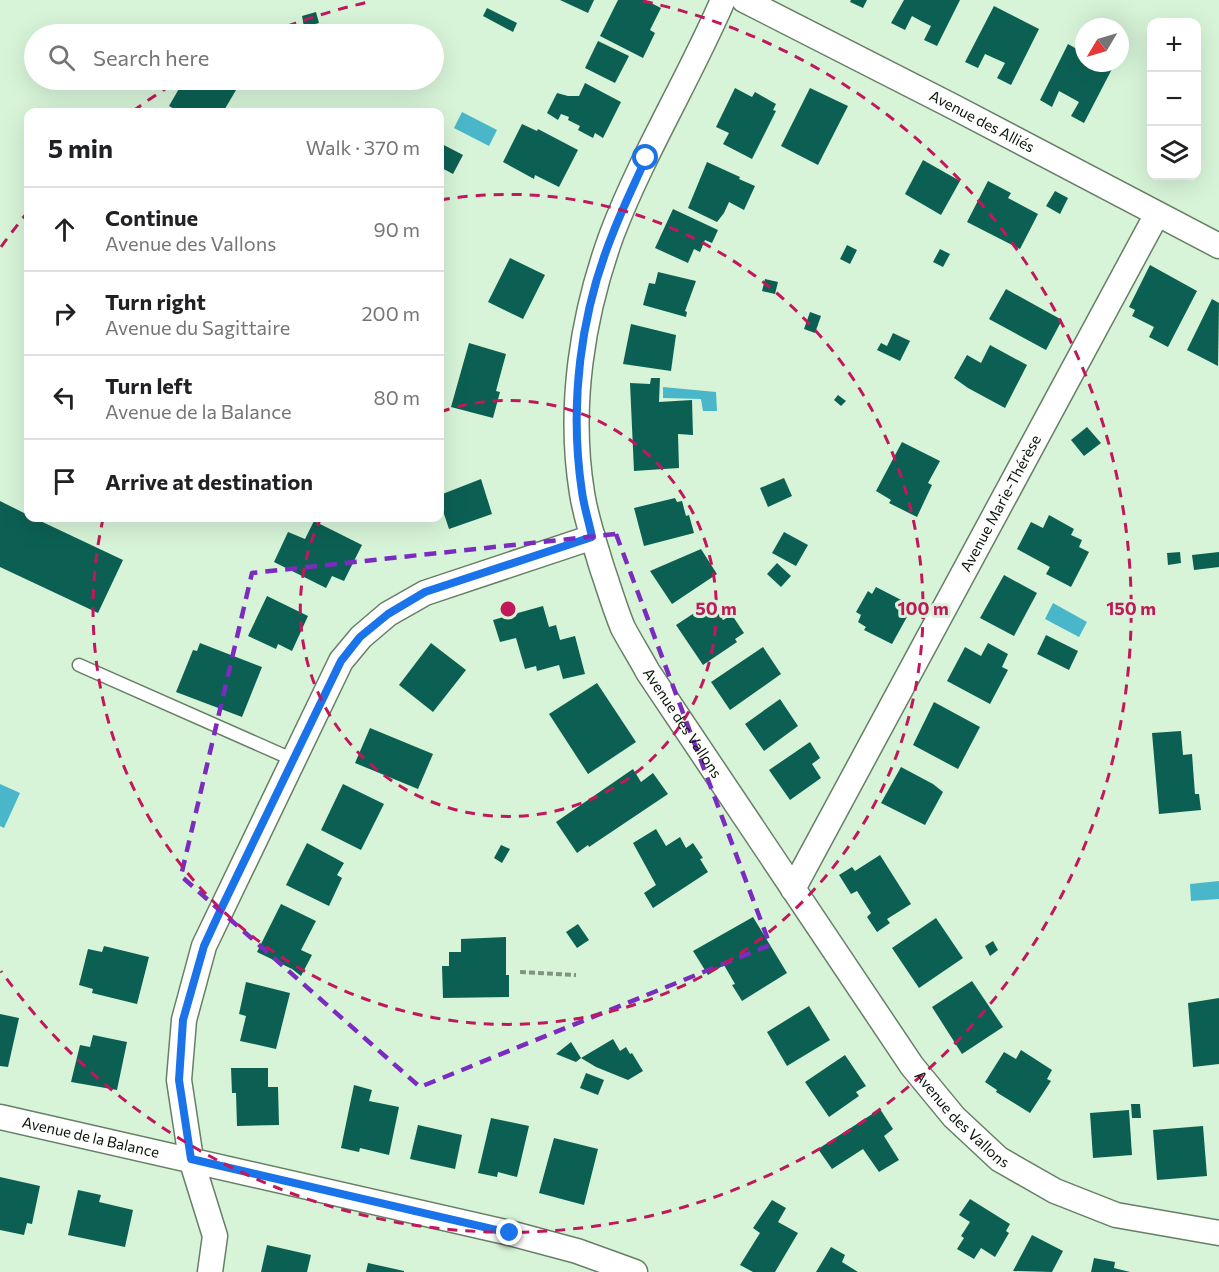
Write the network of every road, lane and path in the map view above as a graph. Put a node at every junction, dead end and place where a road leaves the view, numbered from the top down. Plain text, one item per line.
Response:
1 (723, 0) edge
2 (754, 2) edge
3 (1157, 214) junction
4 (1219, 246) edge
5 (592, 537) junction
6 (79, 665) dead end
7 (294, 760) junction
8 (793, 889) junction
9 (520, 972) dead end
10 (576, 975) dead end
11 (0, 1117) edge
12 (191, 1159) junction
13 (1219, 1233) edge
14 (210, 1272) edge
15 (635, 1272) edge

1 - 5 street, Avenue des Vallons
2 - 3 street, Avenue des Alliés
3 - 4 street, Avenue des Alliés
3 - 8 street, Avenue Marie-Thérèse
5 - 7 street
5 - 8 street, Avenue des Vallons
6 - 7 lane
7 - 12 street
8 - 13 street, Avenue des Vallons
9 - 10 path
11 - 12 street, Avenue de la Balance
12 - 14 street
12 - 15 street, Avenue de la Balance

